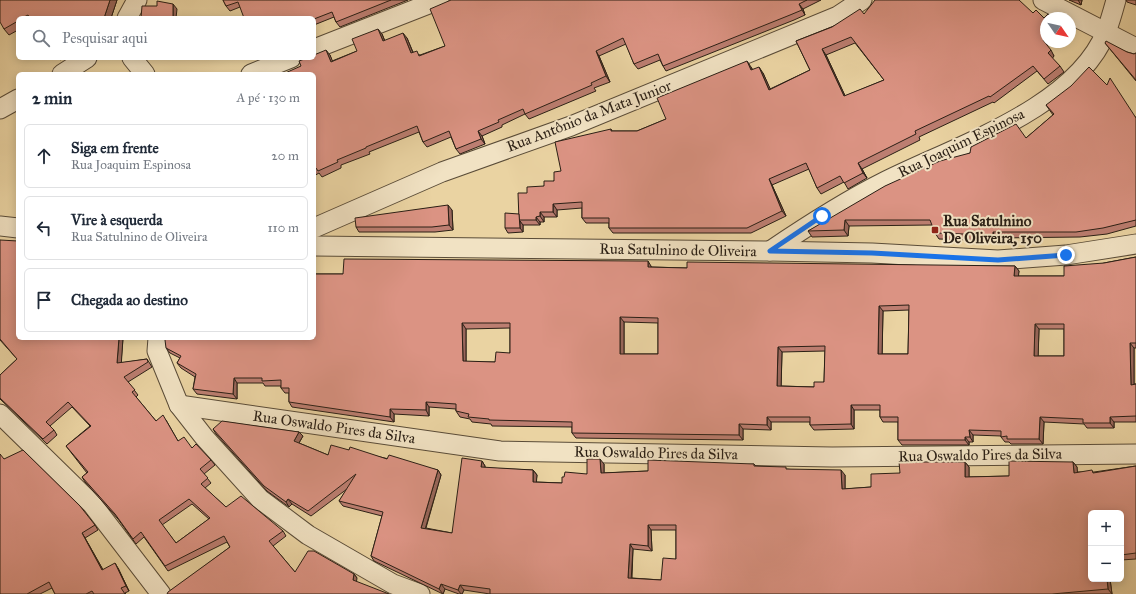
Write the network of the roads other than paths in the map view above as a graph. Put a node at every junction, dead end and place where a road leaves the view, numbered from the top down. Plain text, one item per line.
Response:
1 (137, 0) edge
2 (439, 0) edge
3 (862, 0) edge
4 (1043, 0) edge
5 (1116, 0) edge
6 (128, 16) edge
7 (1106, 33) junction
8 (316, 48) edge
9 (1136, 48) edge
10 (83, 60) edge
11 (134, 60) edge
12 (286, 60) edge
13 (65, 72) edge
14 (143, 72) edge
15 (256, 72) edge
16 (16, 100) edge
17 (0, 109) edge
18 (0, 226) edge
19 (316, 227) edge
20 (16, 228) edge
21 (1136, 244) edge
22 (316, 246) edge
23 (770, 251) junction
24 (158, 340) edge
25 (179, 405) junction
26 (0, 414) edge
27 (1136, 454) edge
28 (161, 594) edge
29 (420, 594) edge

1 - 6 street
2 - 8 street
3 - 19 street, Rua Antônio da Mata Junior
4 - 7 street
5 - 7 street, Rua Joaquim Espinosa
7 - 9 street
7 - 23 street, Rua Joaquim Espinosa
10 - 13 street
11 - 14 street
12 - 15 street
16 - 17 street
18 - 20 street
21 - 23 street, Rua Satulnino de Oliveira
22 - 23 street, Rua Satulnino de Oliveira
24 - 25 street
25 - 27 street, Rua Oswaldo Pires da Silva
25 - 29 street
26 - 28 street

